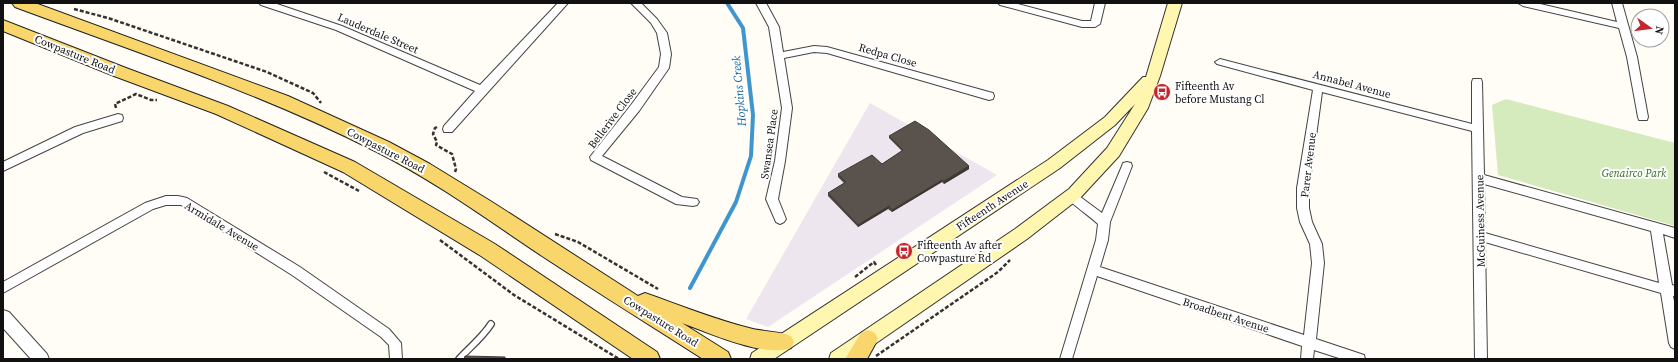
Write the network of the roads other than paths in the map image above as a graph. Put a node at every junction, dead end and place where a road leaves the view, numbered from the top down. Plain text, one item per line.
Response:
1 (20, 3) edge
2 (264, 3) edge
3 (563, 3) edge
4 (636, 3) edge
5 (761, 3) edge
6 (1003, 3) edge
7 (1100, 3) edge
8 (1175, 3) edge
9 (1523, 3) edge
10 (1617, 3) edge
11 (3, 25) edge
12 (1624, 26) junction
13 (779, 56) junction
14 (1220, 62) dead end
15 (1153, 76) junction
16 (1477, 82) dead end
17 (1318, 87) junction
18 (482, 90) junction
19 (989, 96) dead end
20 (1643, 117) dead end
21 (118, 118) road end
22 (448, 129) road end
23 (1478, 129) junction
24 (1127, 166) dead end
25 (3, 167) edge
26 (1479, 178) junction
27 (1071, 196) junction
28 (693, 202) dead end
29 (780, 219) dead end
30 (1104, 222) junction
31 (1656, 227) junction
32 (1675, 233) edge
33 (1480, 236) junction
34 (1093, 270) junction
35 (3, 288) edge
36 (1670, 290) edge
37 (616, 292) junction
38 (3, 317) edge
39 (491, 324) dead end
40 (868, 339) junction
41 (784, 342) junction
42 (1309, 342) junction
43 (1675, 343) edge
44 (41, 359) edge
45 (396, 359) edge
46 (459, 359) edge
47 (650, 359) edge
48 (722, 359) edge
49 (759, 359) edge
50 (838, 359) edge
51 (855, 359) edge
52 (1066, 359) edge
53 (1307, 359) edge
54 (1359, 359) edge
55 (1482, 359) edge

1 - 37 main road, Cowpasture Road
2 - 18 street, Lauderdale Street
3 - 18 street
4 - 28 street, Bellerive Close
5 - 13 street, Swansea Place
6 - 7 street
8 - 15 main road, Fifteenth Avenue
9 - 12 street
10 - 12 street
11 - 47 main road, Cowpasture Road
12 - 20 street
13 - 19 street, Redpa Close
13 - 29 street, Swansea Place
14 - 17 street, Annabel Avenue
15 - 27 main road, Fifteenth Avenue
15 - 41 main road, Fifteenth Avenue
16 - 23 street, McGuiness Avenue
17 - 23 street, Annabel Avenue
17 - 42 street, Parer Avenue
18 - 22 street
21 - 25 street
23 - 26 street, McGuiness Avenue
24 - 30 street
26 - 31 street
26 - 33 street, McGuiness Avenue
27 - 30 street
27 - 40 main road, Fifteenth Avenue
30 - 34 street
31 - 32 street
31 - 36 street
33 - 36 street
33 - 55 street, McGuiness Avenue
34 - 42 street, Broadbent Avenue
34 - 52 street
35 - 45 street, Armidale Avenue
36 - 43 street
37 - 41 main road
37 - 48 main road, Cowpasture Road
38 - 44 street
39 - 46 lane
40 - 50 main road, Fifteenth Avenue
40 - 51 main road
41 - 49 main road, Fifteenth Avenue
42 - 53 street, Parer Avenue
42 - 54 street, Broadbent Avenue

